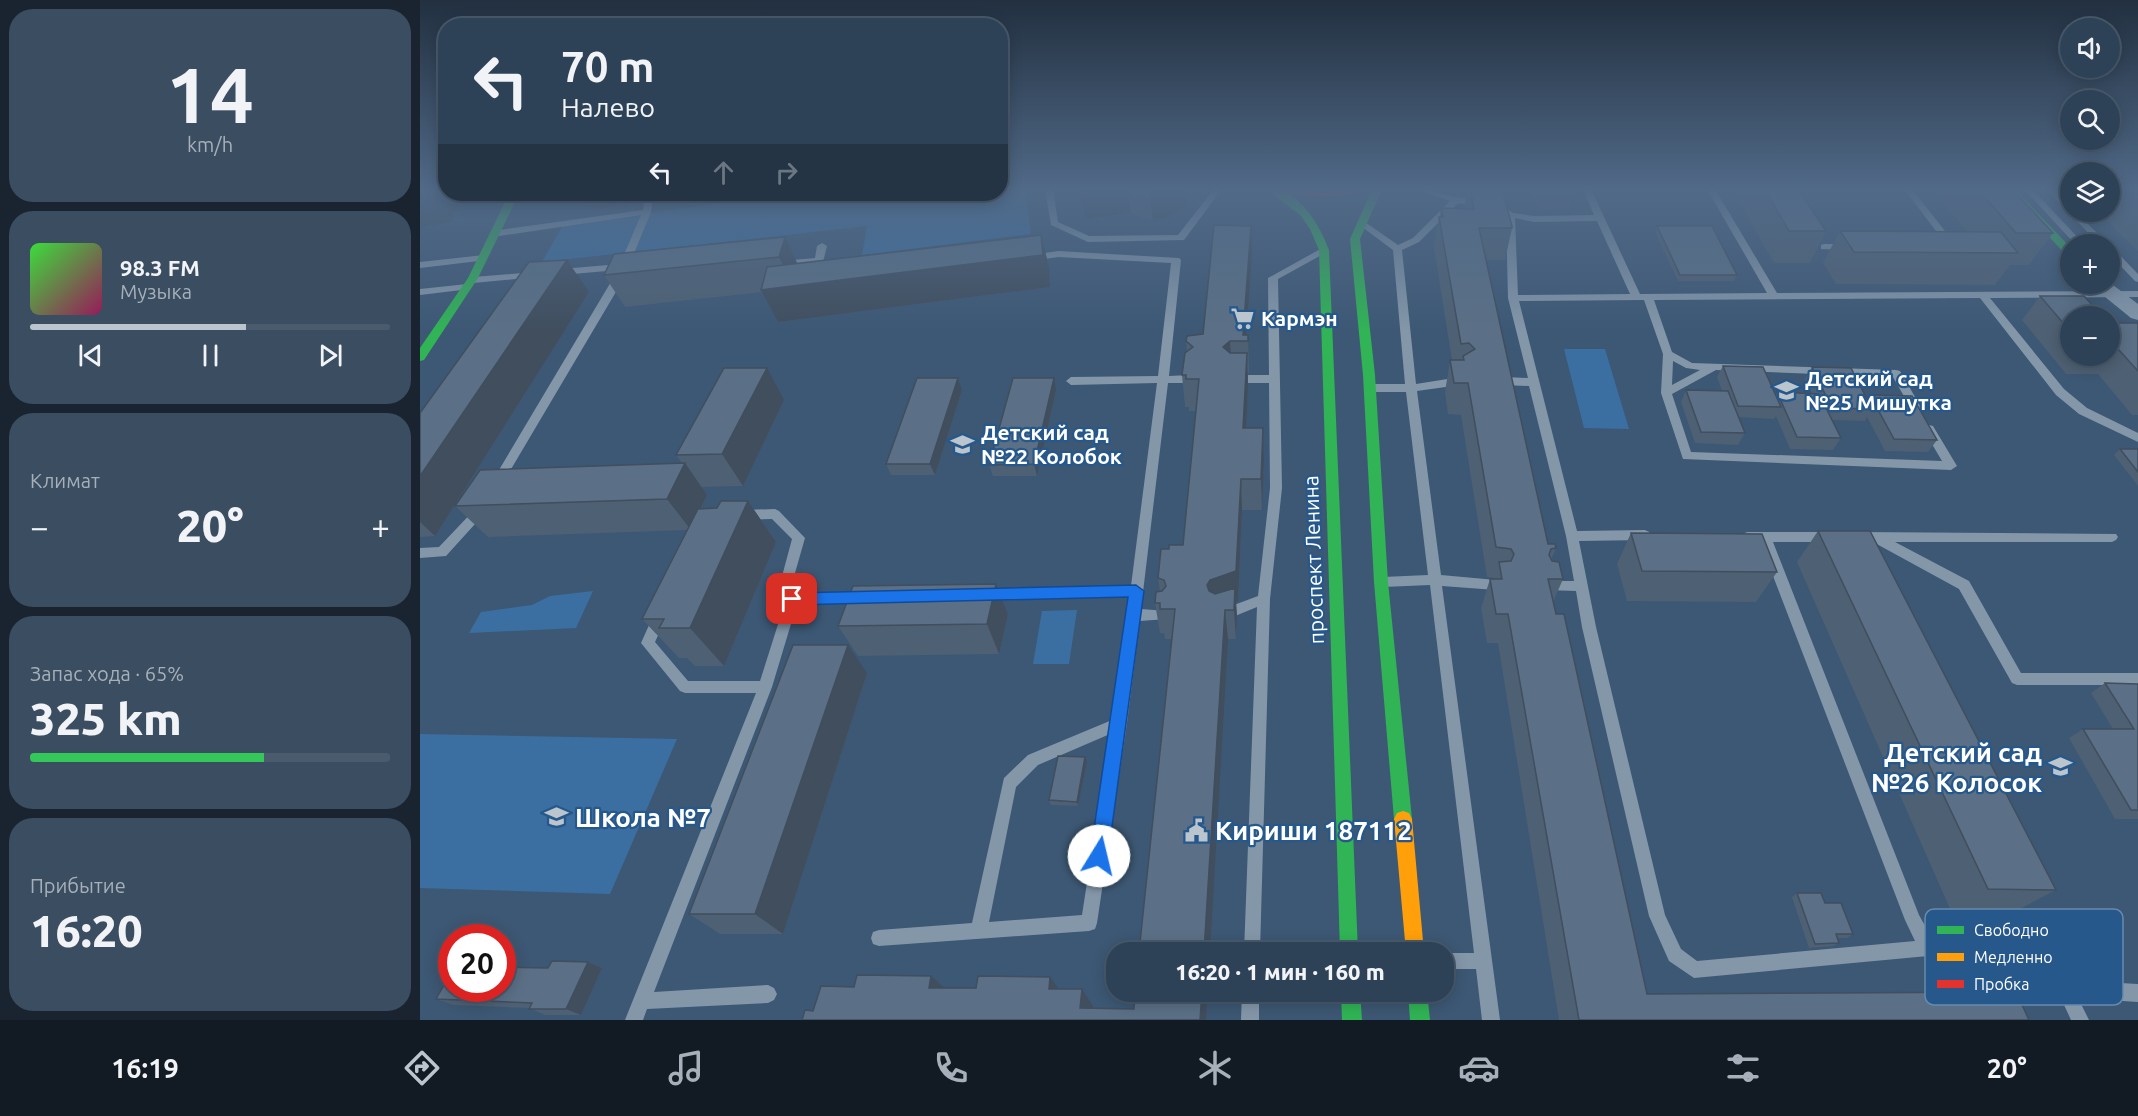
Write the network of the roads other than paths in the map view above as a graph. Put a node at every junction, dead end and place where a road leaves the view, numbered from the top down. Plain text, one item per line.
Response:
1 (497, 237) edge
2 (637, 237) edge
3 (1083, 237) edge
4 (1182, 237) edge
5 (1321, 237) edge
6 (1356, 237) edge
7 (1380, 237) edge
8 (1419, 237) edge
9 (1511, 237) edge
10 (1608, 237) edge
11 (1739, 237) edge
12 (1945, 237) edge
13 (822, 246) dead end
14 (1824, 247) edge
15 (1859, 247) edge
16 (1941, 247) edge
17 (1397, 249) junction
18 (1324, 250) junction
19 (485, 258) junction
20 (819, 260) junction
21 (1016, 260) edge
22 (2120, 260) edge
23 (420, 265) edge
24 (772, 265) edge
25 (625, 267) junction
26 (630, 279) edge
27 (2138, 279) edge
28 (618, 280) junction
29 (826, 283) edge
30 (471, 284) junction
31 (2060, 291) edge
32 (2120, 291) edge
33 (420, 292) edge
34 (2111, 294) edge
35 (2138, 294) edge
36 (1773, 295) junction
37 (1983, 295) junction
38 (1513, 298) junction
39 (1637, 298) junction
40 (1648, 298) junction
41 (2138, 314) edge
42 (1668, 354) junction
43 (420, 357) edge
44 (1714, 367) junction
45 (1164, 379) junction
46 (1189, 379) edge
47 (1232, 379) edge
48 (1274, 379) junction
49 (1071, 381) dead end
50 (1461, 381) edge
51 (1505, 381) edge
52 (1532, 382) junction
53 (1370, 388) junction
54 (1411, 388) junction
55 (1666, 393) junction
56 (2138, 438) edge
57 (492, 491) edge
58 (486, 501) edge
59 (732, 520) edge
60 (1654, 535) edge
61 (1572, 536) junction
62 (1732, 537) edge
63 (1876, 537) junction
64 (2112, 537) dead end
65 (1765, 538) junction
66 (420, 552) edge
67 (1436, 580) junction
68 (1381, 582) junction
69 (1496, 585) edge
70 (1546, 585) edge
71 (1581, 586) junction
72 (1136, 591) junction
73 (966, 595) edge
74 (873, 597) edge
75 (792, 599) junction
76 (1264, 599) junction
77 (666, 600) edge
78 (1133, 615) junction
79 (1162, 615) edge
80 (1219, 616) edge
81 (2138, 679) edge
82 (765, 687) junction
83 (1120, 723) junction
84 (979, 930) junction
85 (879, 938) dead end
86 (1252, 942) edge
87 (1349, 942) edge
88 (1414, 942) edge
89 (1925, 942) edge
90 (1925, 948) edge
91 (1454, 961) edge
92 (1483, 961) junction
93 (2123, 992) edge
94 (2138, 993) edge
95 (768, 994) dead end
96 (642, 1001) junction
97 (1251, 1002) edge
98 (1351, 1002) edge
99 (1419, 1002) edge
100 (2073, 1005) edge
101 (634, 1020) edge
102 (1250, 1020) edge
103 (1352, 1020) edge
104 (1420, 1020) edge
105 (1491, 1020) edge
106 (2080, 1020) edge

1 - 19 street
2 - 25 lane
3 - 4 lane
5 - 18 street, проспект Ленина
6 - 53 street
7 - 17 lane
8 - 17 lane
9 - 38 lane
10 - 39 lane
11 - 36 lane
12 - 16 lane
13 - 20 lane
14 - 15 lane
17 - 54 lane
18 - 48 lane
18 - 87 street, проспект Ленина
19 - 23 lane
19 - 30 street
20 - 24 lane
20 - 29 lane
21 - 45 lane
22 - 27 lane
25 - 28 lane
25 - 30 lane
26 - 28 lane
28 - 57 lane
30 - 33 lane
30 - 43 street
31 - 37 lane
32 - 35 lane
34 - 41 street
36 - 37 lane
36 - 40 lane
37 - 56 lane
38 - 39 lane
38 - 52 lane
39 - 40 lane
40 - 42 lane
42 - 44 lane
42 - 55 lane
44 - 55 lane
44 - 55 lane
45 - 46 lane
45 - 49 lane
45 - 72 lane
47 - 48 lane
48 - 76 lane
50 - 54 lane
51 - 52 lane
52 - 61 lane
53 - 54 lane
53 - 68 street
54 - 67 lane
58 - 66 lane
59 - 75 lane
60 - 61 lane
61 - 71 lane
62 - 65 lane
63 - 64 lane
63 - 65 lane
63 - 81 lane
65 - 89 lane
67 - 68 lane
67 - 69 lane
67 - 92 lane
68 - 88 street
70 - 71 lane
71 - 90 lane
72 - 73 lane
72 - 78 lane
74 - 75 lane
75 - 82 lane
76 - 80 lane
76 - 86 lane
77 - 82 lane
78 - 79 lane
78 - 83 lane
82 - 96 lane
83 - 84 lane
83 - 84 lane
84 - 85 lane
91 - 92 lane
92 - 105 lane
93 - 94 lane
95 - 96 lane
96 - 101 lane
97 - 102 lane
98 - 103 street
99 - 104 street
100 - 106 lane

